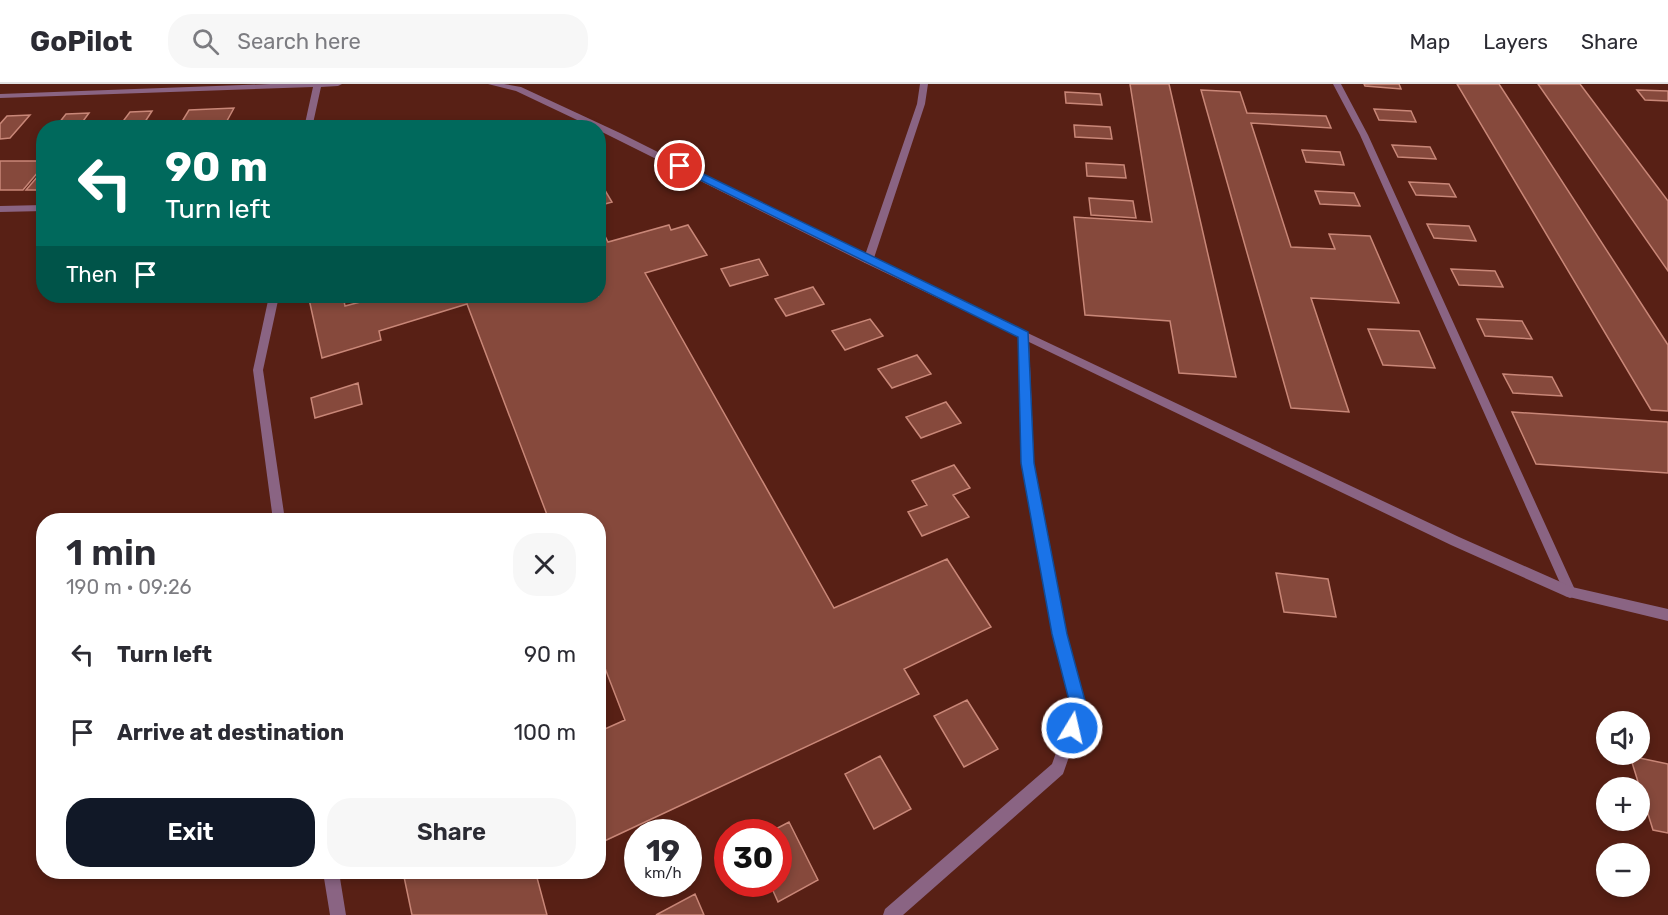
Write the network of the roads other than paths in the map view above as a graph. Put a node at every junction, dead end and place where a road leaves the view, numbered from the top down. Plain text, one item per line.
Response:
1 (338, 84) edge
2 (492, 84) edge
3 (924, 84) edge
4 (1337, 84) edge
5 (317, 85) edge
6 (0, 96) edge
7 (310, 120) edge
8 (585, 120) edge
9 (606, 130) edge
10 (36, 208) edge
11 (0, 209) edge
12 (868, 261) junction
13 (272, 303) edge
14 (1024, 335) junction
15 (278, 513) edge
16 (1570, 592) junction
17 (1668, 615) edge
18 (332, 879) edge
19 (338, 915) edge
20 (891, 915) edge

1 - 5 street
2 - 8 street
3 - 12 street
4 - 16 street
5 - 6 street
5 - 7 street
9 - 12 street
10 - 11 street
12 - 14 street
13 - 15 street
14 - 16 street
14 - 20 street
16 - 17 street
18 - 19 street

